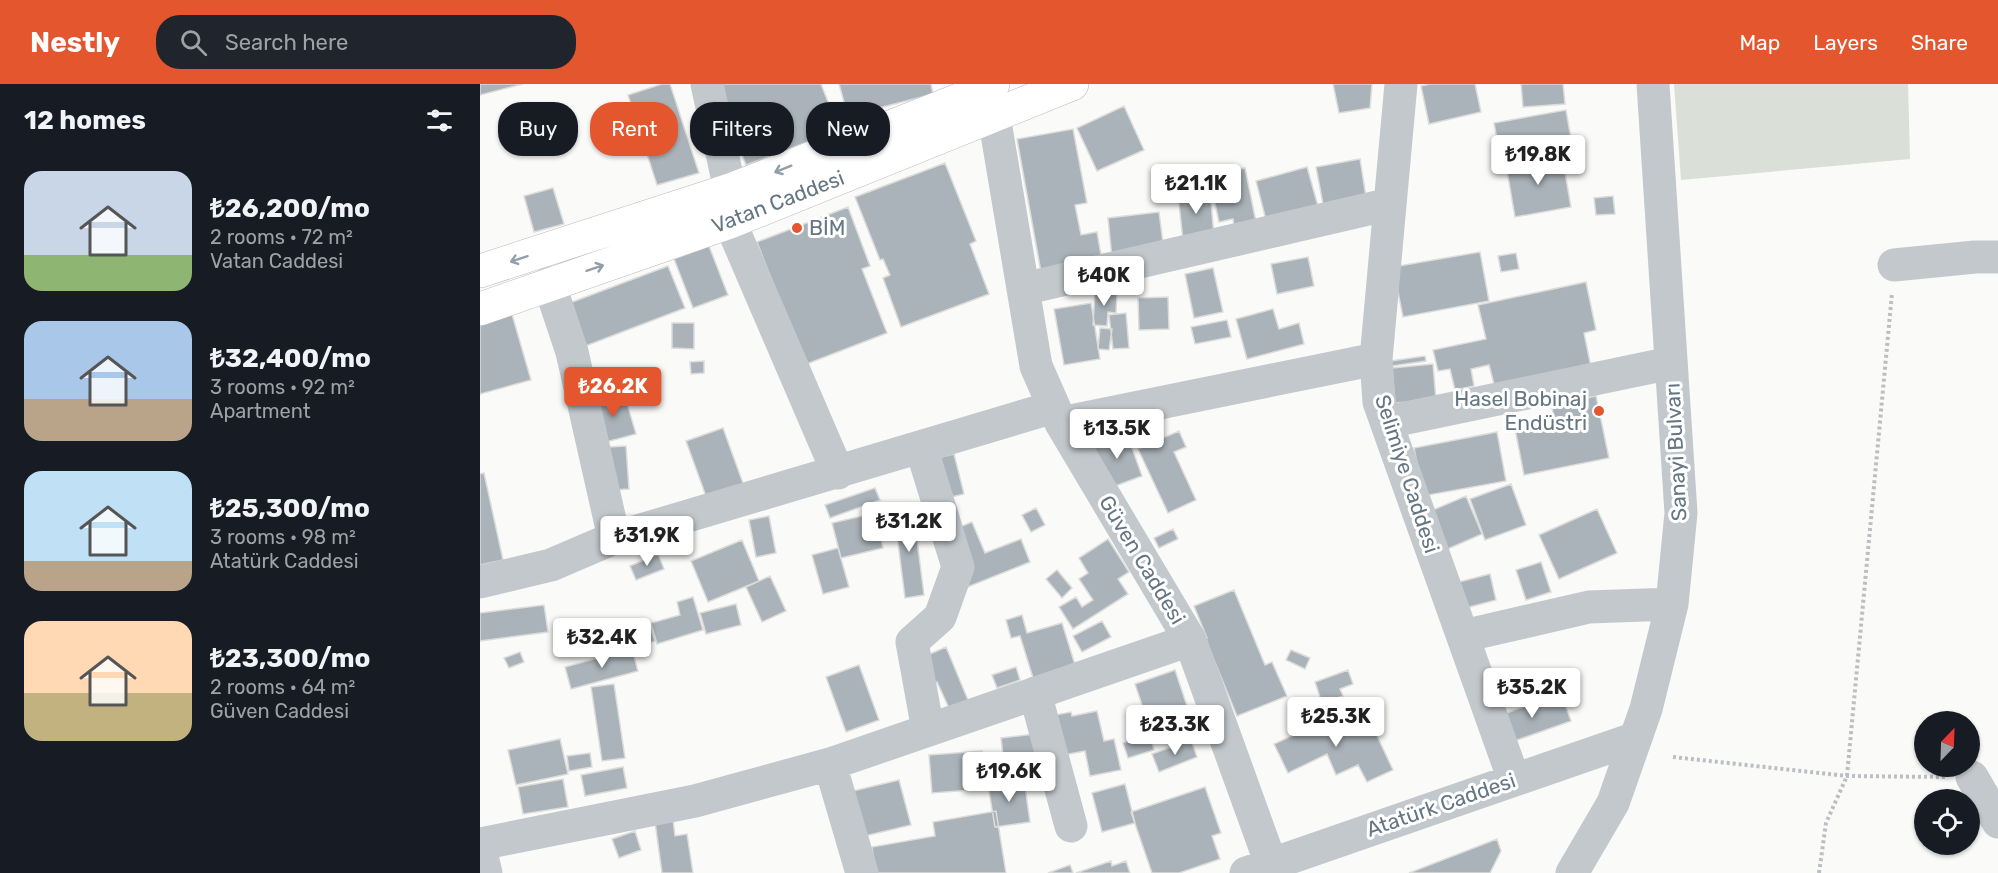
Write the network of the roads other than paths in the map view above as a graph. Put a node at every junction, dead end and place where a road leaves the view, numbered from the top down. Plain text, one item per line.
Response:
1 (707, 84) edge
2 (1072, 84) edge
3 (1401, 84) edge
4 (1653, 84) edge
5 (993, 100) edge
6 (730, 190) junction
7 (1390, 204) junction
8 (730, 222) junction
9 (1998, 257) edge
10 (1894, 266) road end
11 (480, 271) edge
12 (549, 284) junction
13 (1023, 289) junction
14 (480, 309) edge
15 (1376, 359) junction
16 (1671, 363) junction
17 (1057, 415) junction
18 (1387, 422) junction
19 (921, 447) junction
20 (838, 473) junction
21 (614, 538) junction
22 (480, 582) edge
23 (1672, 604) junction
24 (1463, 636) junction
25 (1190, 640) junction
26 (1035, 693) junction
27 (928, 730) junction
28 (1636, 738) junction
29 (830, 764) junction
30 (1972, 777) dead end
31 (1514, 780) junction
32 (1998, 822) edge
33 (1071, 826) dead end
34 (480, 844) edge
35 (480, 848) edge
36 (1259, 869) edge
37 (486, 873) edge
38 (862, 873) edge
39 (1572, 873) edge

1 - 6 street
2 - 5 main road, Vatan Caddesi
3 - 7 street, Selimiye Caddesi
4 - 16 street, Sanayi Bulvarı
5 -> 6 main road, Vatan Caddesi
5 - 8 main road, Vatan Caddesi
5 - 13 street, Güven Caddesi
6 -> 11 main road, Vatan Caddesi
7 - 13 street
7 - 15 street, Selimiye Caddesi
12 -> 8 main road, Vatan Caddesi
8 - 20 street
9 - 10 street
12 - 14 main road, Vatan Caddesi
12 - 21 street
13 - 17 street, Güven Caddesi
15 - 17 street
15 - 18 street, Selimiye Caddesi
16 - 18 street
16 - 23 street, Sanayi Bulvarı
17 - 19 street
17 - 25 street, Güven Caddesi
18 - 24 street, Selimiye Caddesi
19 - 20 street
19 - 27 street
20 - 21 street
21 - 22 street
23 - 24 street
23 - 28 street, Sanayi Bulvarı
24 - 31 street, Selimiye Caddesi
25 - 26 street
25 - 36 street, Güven Caddesi
26 - 27 street
26 - 33 street
27 - 29 street
28 - 31 street, Atatürk Caddesi
28 - 39 street, Sanayi Bulvarı
29 - 34 street
29 - 38 street
30 - 32 street
31 - 36 street, Atatürk Caddesi
35 - 37 street

